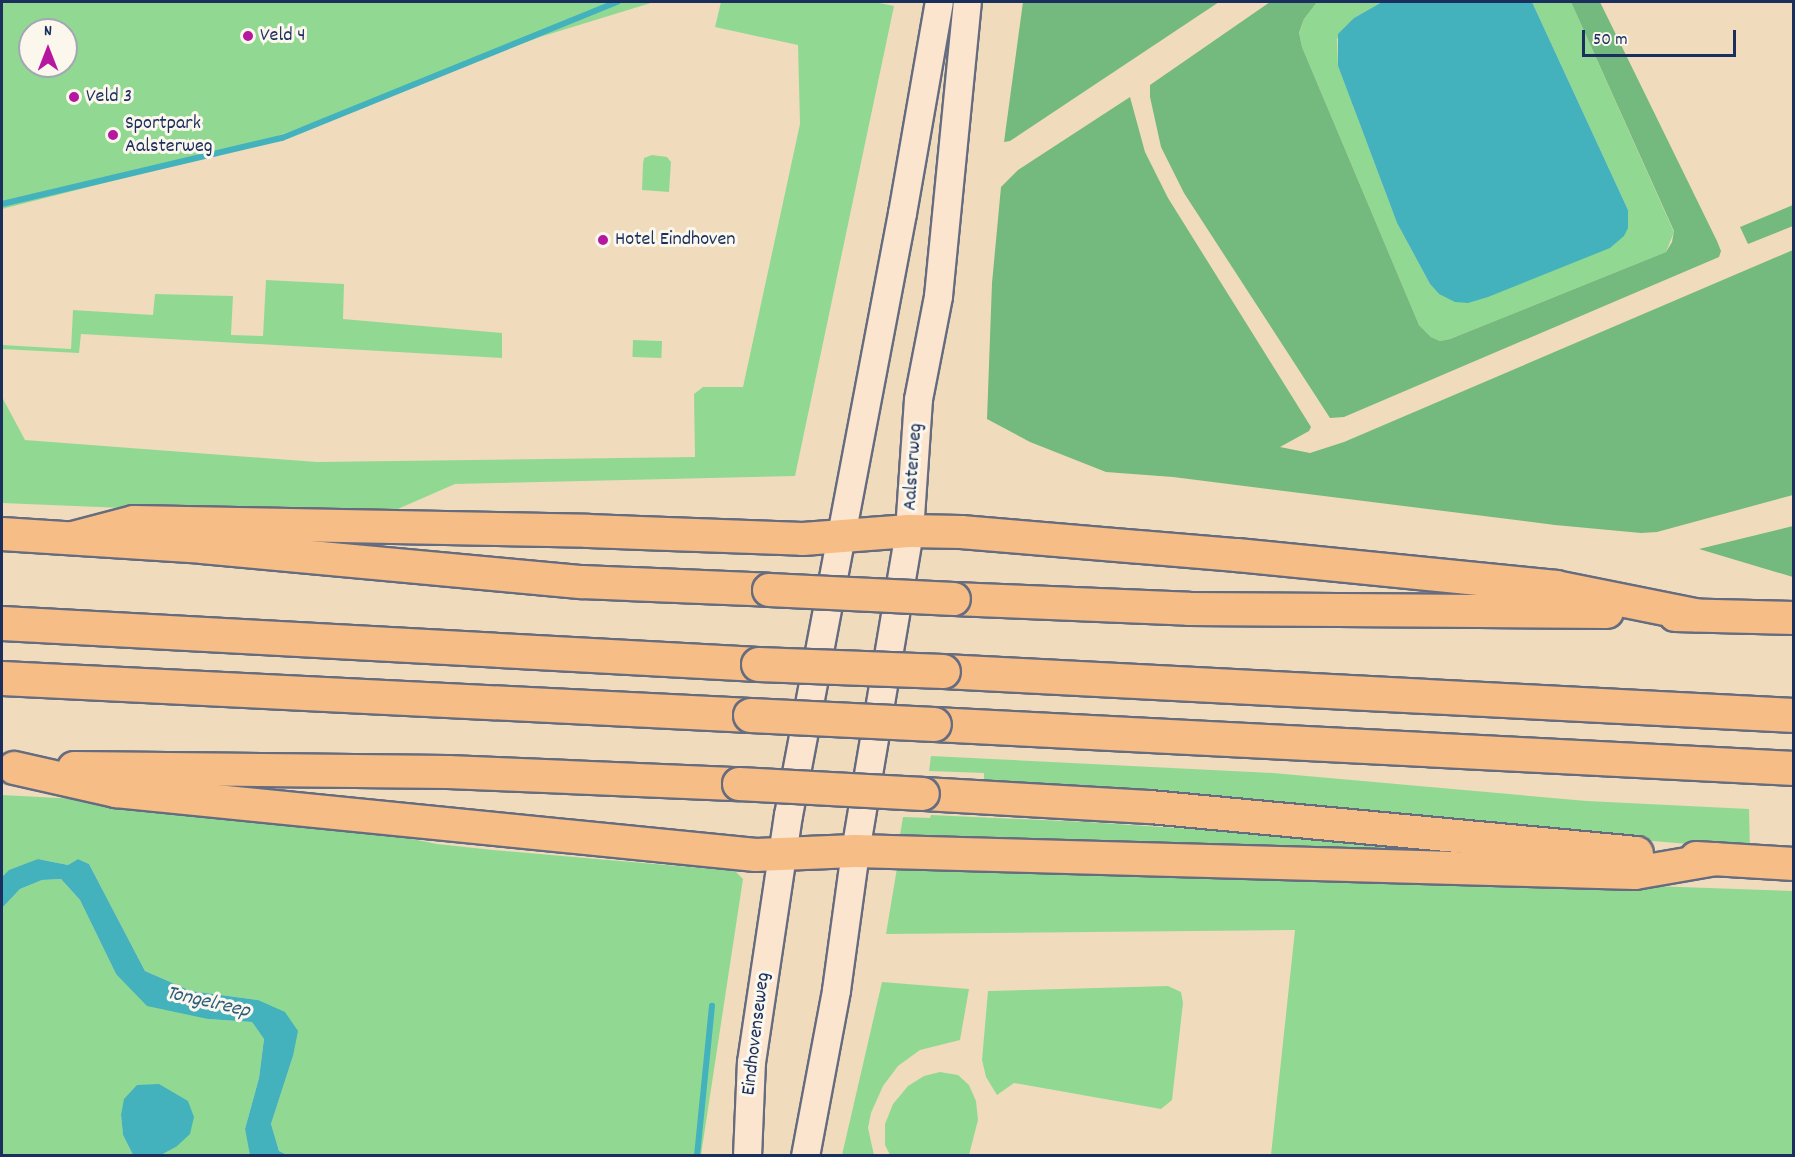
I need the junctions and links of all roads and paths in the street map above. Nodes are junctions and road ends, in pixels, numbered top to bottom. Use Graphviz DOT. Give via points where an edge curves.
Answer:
graph roads {
  1 [pos="939,2"];
  2 [pos="967,2"];
  3 [pos="909,531"];
  4 [pos="2,534"];
  5 [pos="840,536"];
  6 [pos="73,538"];
  7 [pos="1695,615"];
  8 [pos="1794,618"];
  9 [pos="2,623"];
  10 [pos="2,678"];
  11 [pos="1794,715"];
  12 [pos="8,768"];
  13 [pos="1794,768"];
  14 [pos="855,851"];
  15 [pos="783,856"];
  16 [pos="1716,859"];
  17 [pos="1794,864"];
  18 [pos="747,1155"];
  19 [pos="805,1155"];
  1 -- 5 [label="main road" via="903,213"];
  2 -- 3 [label="main road, Aalsterweg" via="938,296 918,399"];
  3 -- 5 [label="highway"];
  3 -- 7 [label="highway" via="1237,555 1556,587"];
  3 -- 14 [label="main road, Aalsterweg"];
  4 -- 6 [label="highway"];
  5 -- 6 [label="highway" via="803,539 134,522"];
  5 -- 15 [label="main road"];
  6 -- 7 [label="highway, bridge" via="582,582 1189,609 1542,610"];
  7 -- 8 [label="highway"];
  9 -- 11 [label="highway, bridge"];
  10 -- 13 [label="highway, bridge"];
  12 -- 15 [label="highway" via="116,791"];
  12 -- 16 [label="highway, bridge" via="448,772 739,784 1150,807"];
  14 -- 15 [label="highway"];
  14 -- 16 [label="highway" via="1635,873"];
  14 -- 19 [label="main road, Aalsterweg" via="816,1107"];
  15 -- 18 [label="main road, Eindhovenseweg" via="751,1062"];
  16 -- 17 [label="highway"];
}
